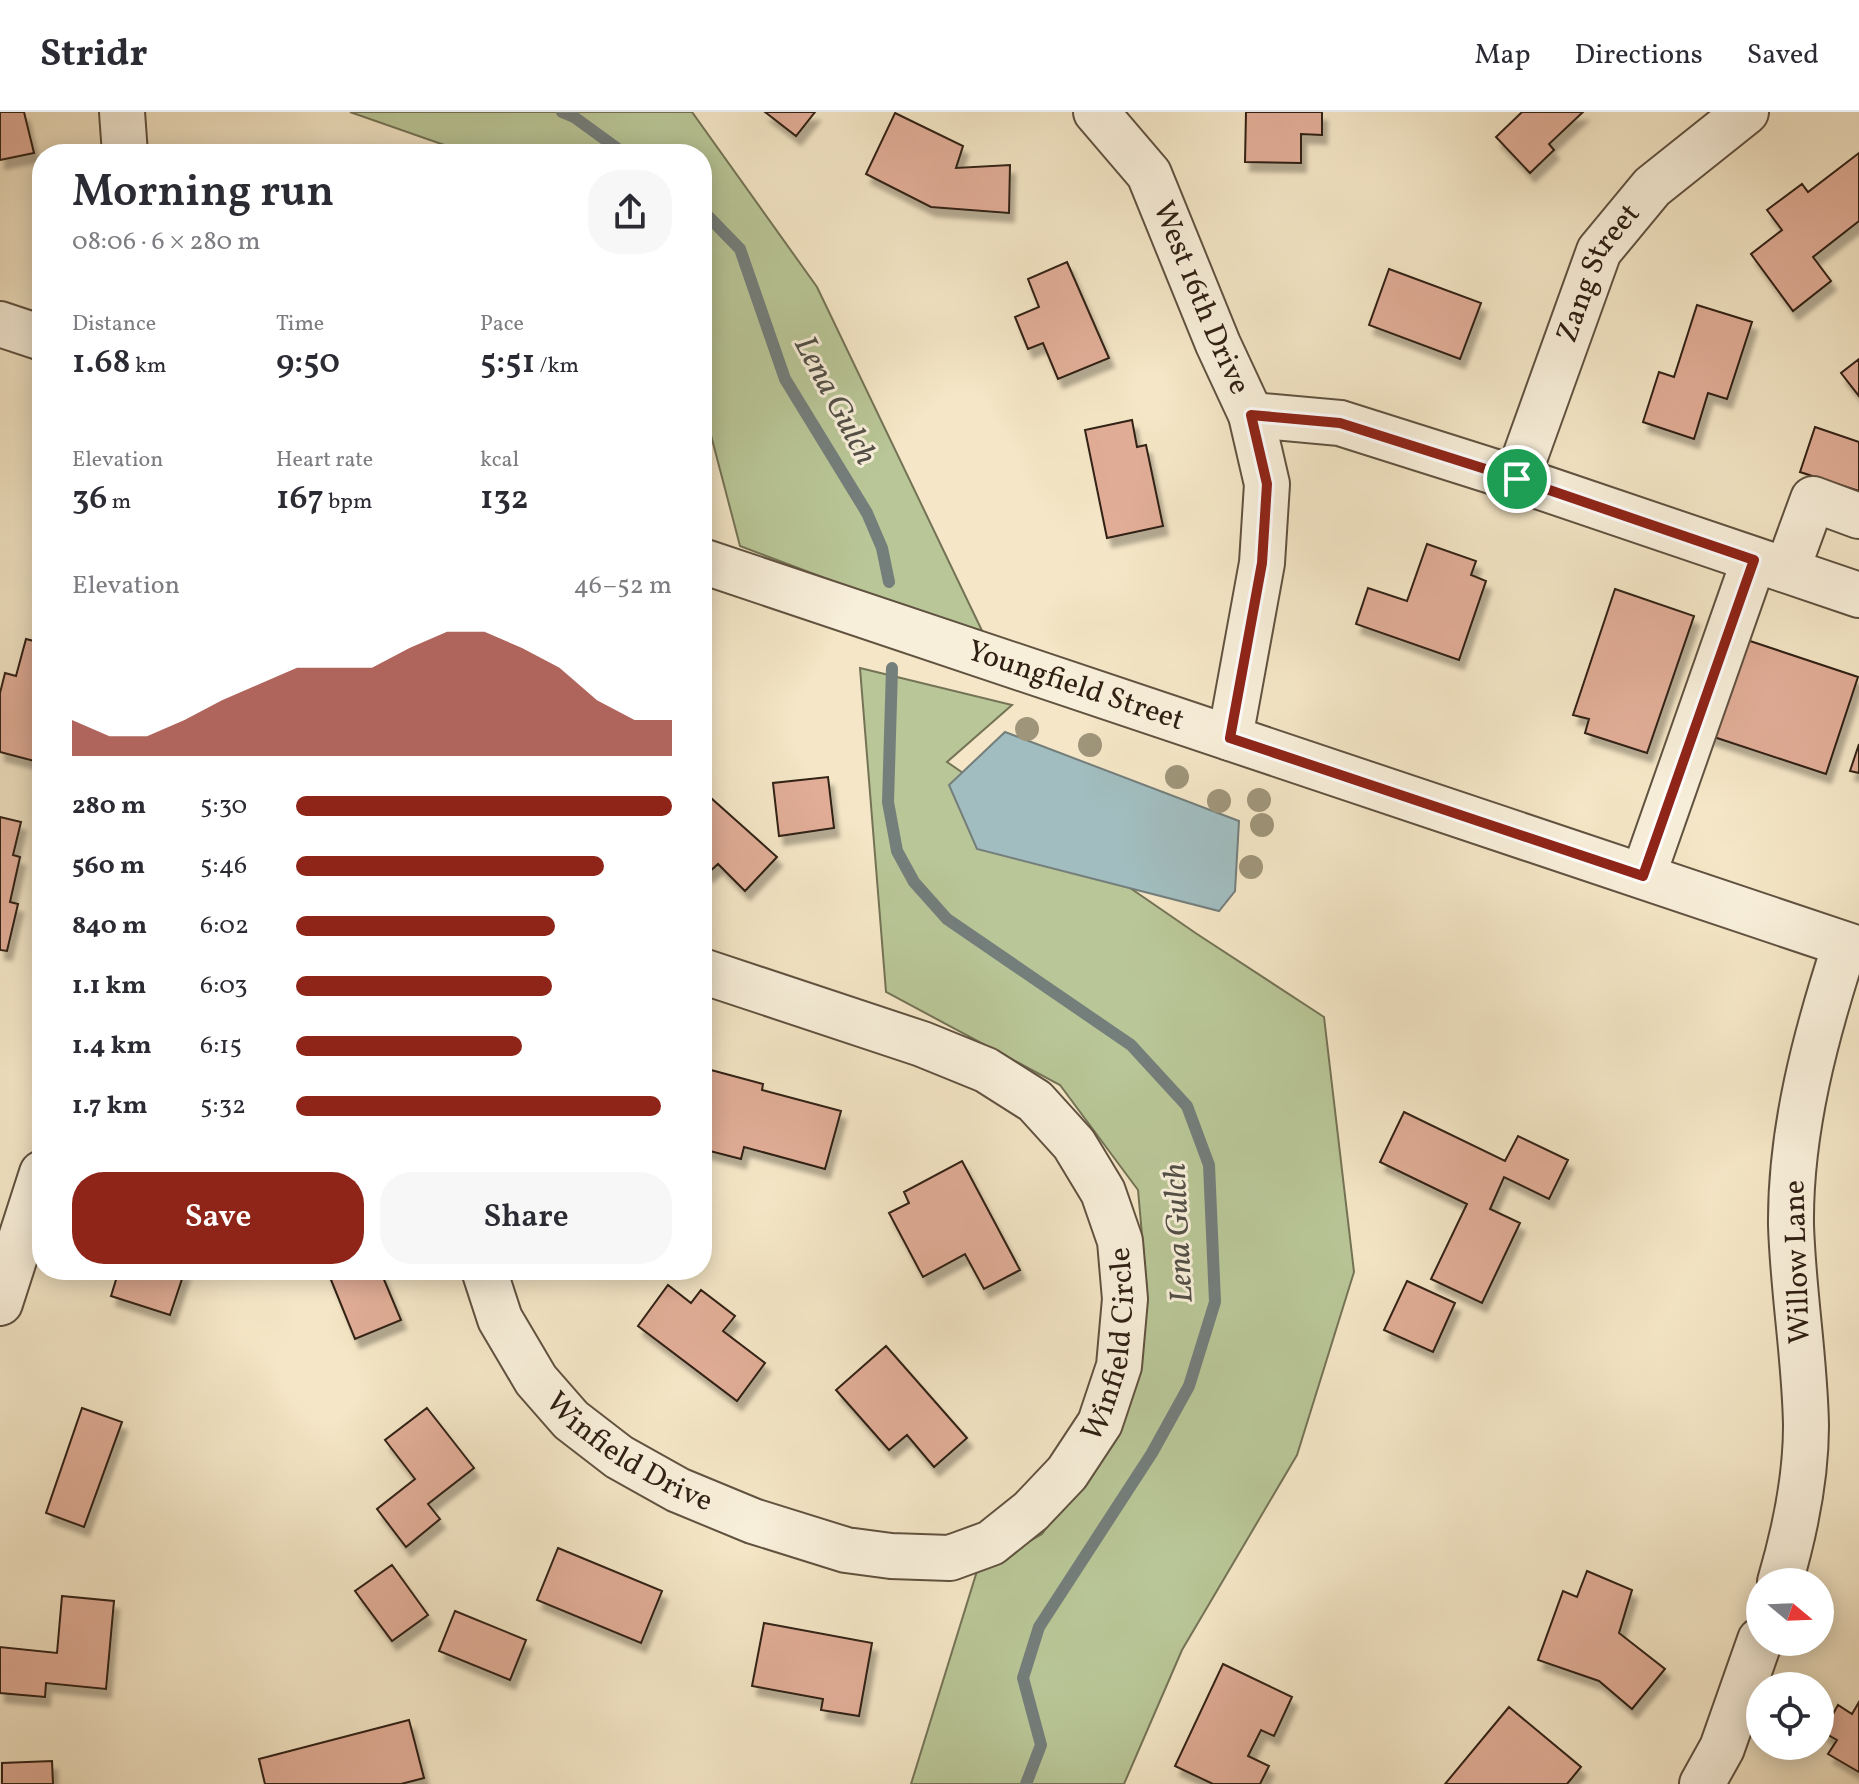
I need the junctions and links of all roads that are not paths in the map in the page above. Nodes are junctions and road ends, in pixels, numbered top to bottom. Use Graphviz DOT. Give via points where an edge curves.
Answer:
graph roads {
  1 [pos="122,112"];
  2 [pos="1096,112"];
  3 [pos="1746,112"];
  4 [pos="124,144"];
  5 [pos="0,324"];
  6 [pos="32,335"];
  7 [pos="1251,415"];
  8 [pos="1517,479"];
  9 [pos="1859,516"];
  10 [pos="712,564"];
  11 [pos="1771,565"];
  12 [pos="1859,595"];
  13 [pos="1230,738"];
  14 [pos="1643,876"];
  15 [pos="1852,947"];
  16 [pos="712,974"];
  17 [pos="32,1204"];
  18 [pos="487,1280"];
  19 [pos="0,1303"];
  20 [pos="846,1550"];
  21 [pos="1784,1568"];
  22 [pos="1754,1656"];
  23 [pos="1702,1784"];
  1 -- 4 [label="street"];
  2 -- 7 [label="street, West 16th Drive" via="1149,174"];
  3 -- 8 [label="street, Zang Street" via="1652,187 1599,251"];
  5 -- 6 [label="street"];
  7 -- 8 [label="street" via="1340,423"];
  7 -- 13 [label="street, West 16th Drive" via="1267,484 1262,563"];
  8 -- 11 [label="street"];
  9 -- 11 [label="street" via="1813,499"];
  10 -- 13 [label="street, Youngfield Street"];
  11 -- 12 [label="street"];
  11 -- 14 [label="street"];
  13 -- 14 [label="street, Youngfield Street"];
  14 -- 15 [label="street, Youngfield Street"];
  15 -- 21 [label="street, Willow Lane" via="1819,1025 1796,1162 1791,1224 1806,1426 1799,1508"];
  16 -- 20 [label="street, Winfield Circle" via="922,1044 986,1070 1035,1101 1074,1144 1096,1180 1120,1241 1125,1299 1119,1366 1100,1423 1067,1473 991,1543 950,1558"];
  17 -- 19 [label="street"];
  18 -- 20 [label="street, Winfield Drive" via="500,1319 536,1380 595,1439 678,1490"];
  22 -- 23 [label="street" via="1722,1748"];
}
